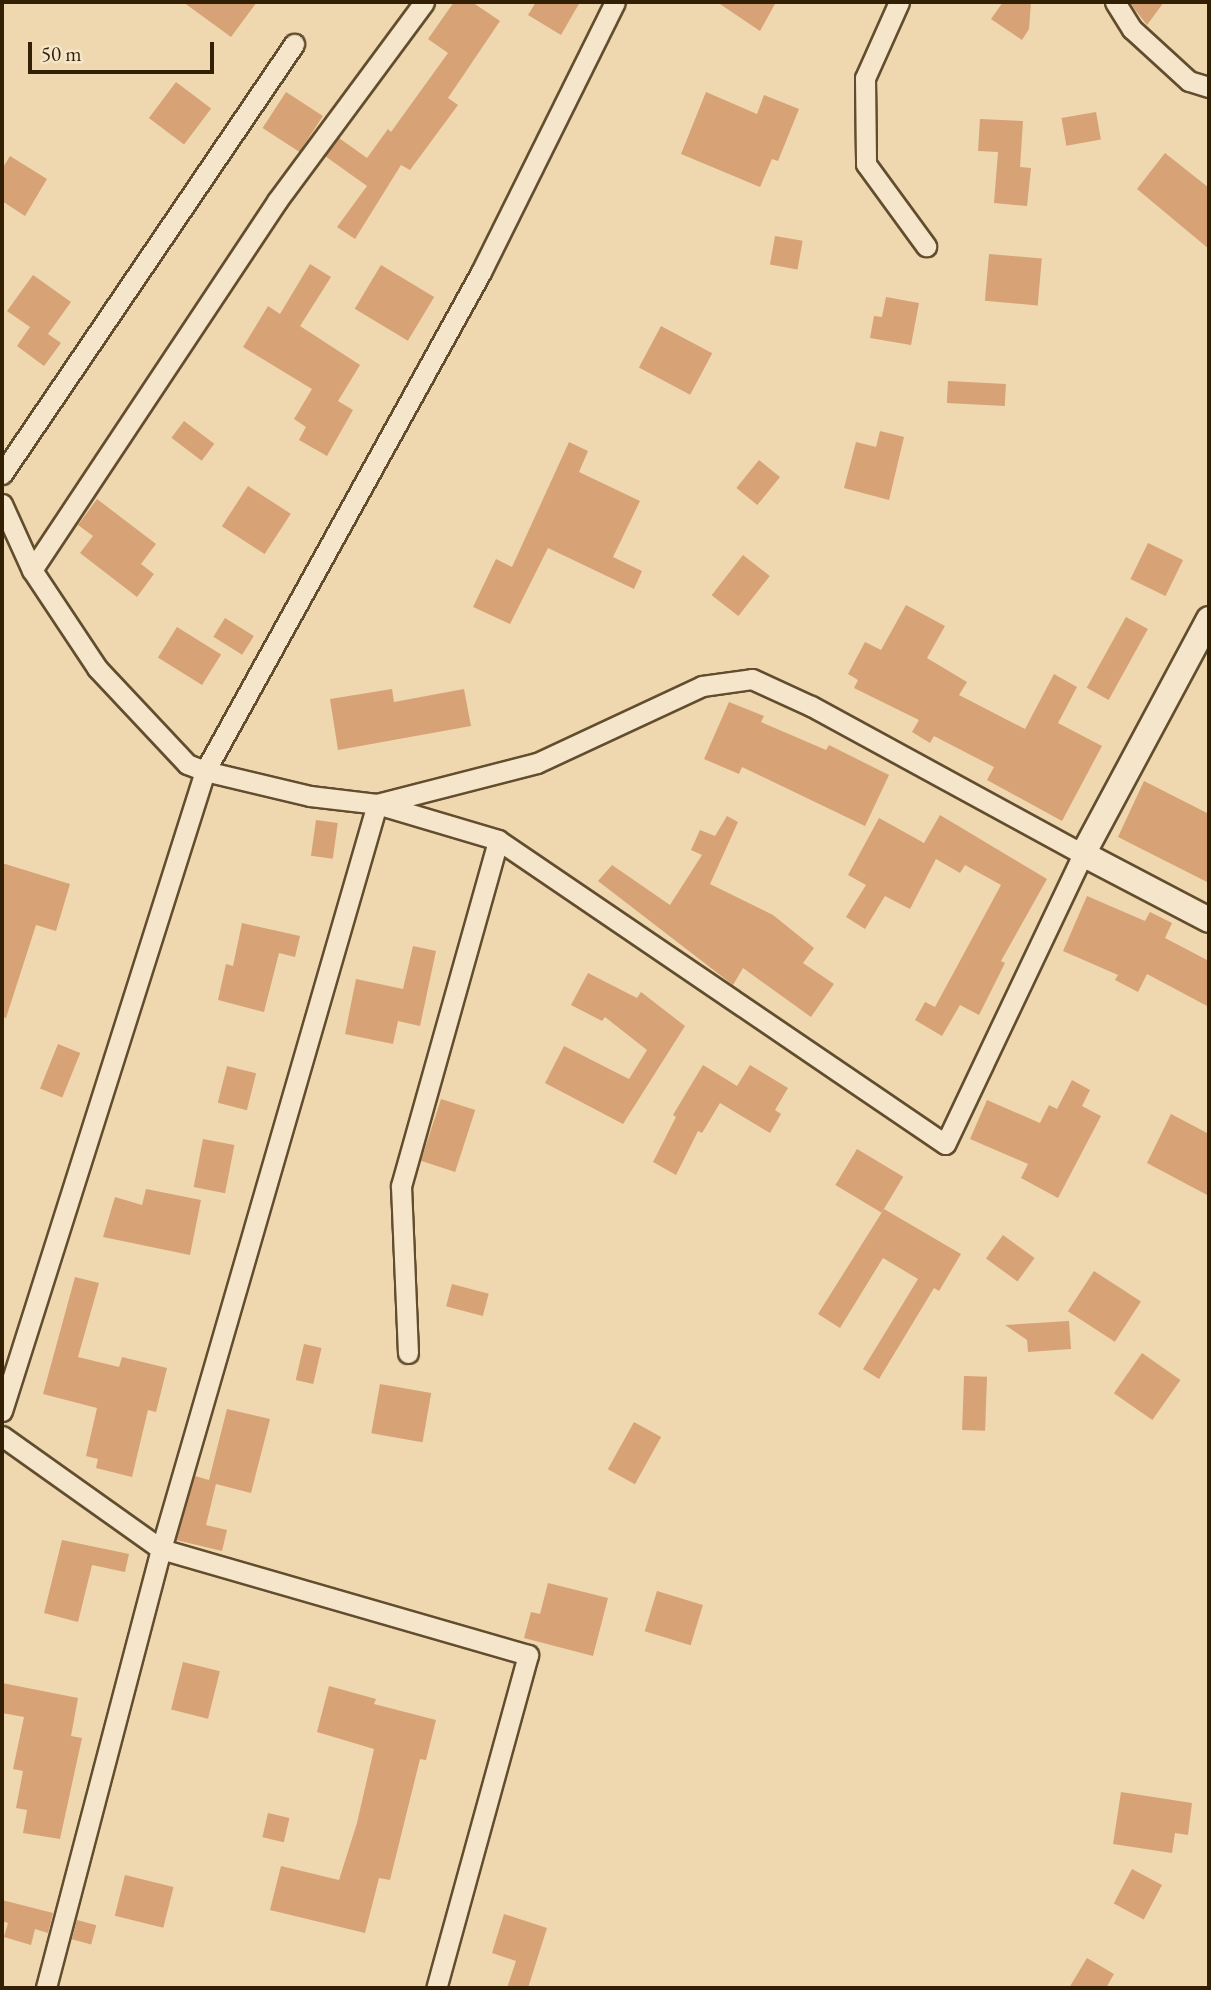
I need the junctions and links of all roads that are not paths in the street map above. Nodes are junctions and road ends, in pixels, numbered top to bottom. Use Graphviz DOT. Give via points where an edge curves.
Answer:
graph roads {
  1 [pos="424,2"];
  2 [pos="615,2"];
  3 [pos="899,2"];
  4 [pos="1115,2"];
  5 [pos="294,44"];
  6 [pos="1209,87"];
  7 [pos="926,246"];
  8 [pos="2,474"];
  9 [pos="2,504"];
  10 [pos="32,570"];
  11 [pos="1209,619"];
  12 [pos="205,771"];
  13 [pos="377,804"];
  14 [pos="498,840"];
  15 [pos="1083,853"];
  16 [pos="1209,920"];
  17 [pos="408,1353"];
  18 [pos="2,1411"];
  19 [pos="2,1436"];
  20 [pos="161,1549"];
  21 [pos="46,1988"];
  22 [pos="436,1988"];
  1 -- 10 [label="street" via="277,201"];
  2 -- 12 [label="street" via="481,272"];
  3 -- 7 [label="street" via="865,78 866,164"];
  4 -- 6 [label="street" via="1132,29 1189,81"];
  5 -- 8 [label="street"];
  9 -- 10 [label="street"];
  10 -- 12 [label="street" via="97,668 187,764"];
  11 -- 15 [label="street"];
  12 -- 13 [label="street" via="310,796"];
  12 -- 18 [label="street"];
  13 -- 14 [label="street"];
  13 -- 15 [label="street" via="537,762 702,686 752,679 811,706"];
  13 -- 20 [label="street"];
  14 -- 15 [label="street" via="945,1144"];
  14 -- 17 [label="street" via="401,1186"];
  15 -- 16 [label="street"];
  19 -- 20 [label="street"];
  20 -- 21 [label="street"];
  20 -- 22 [label="street" via="528,1655"];
}
